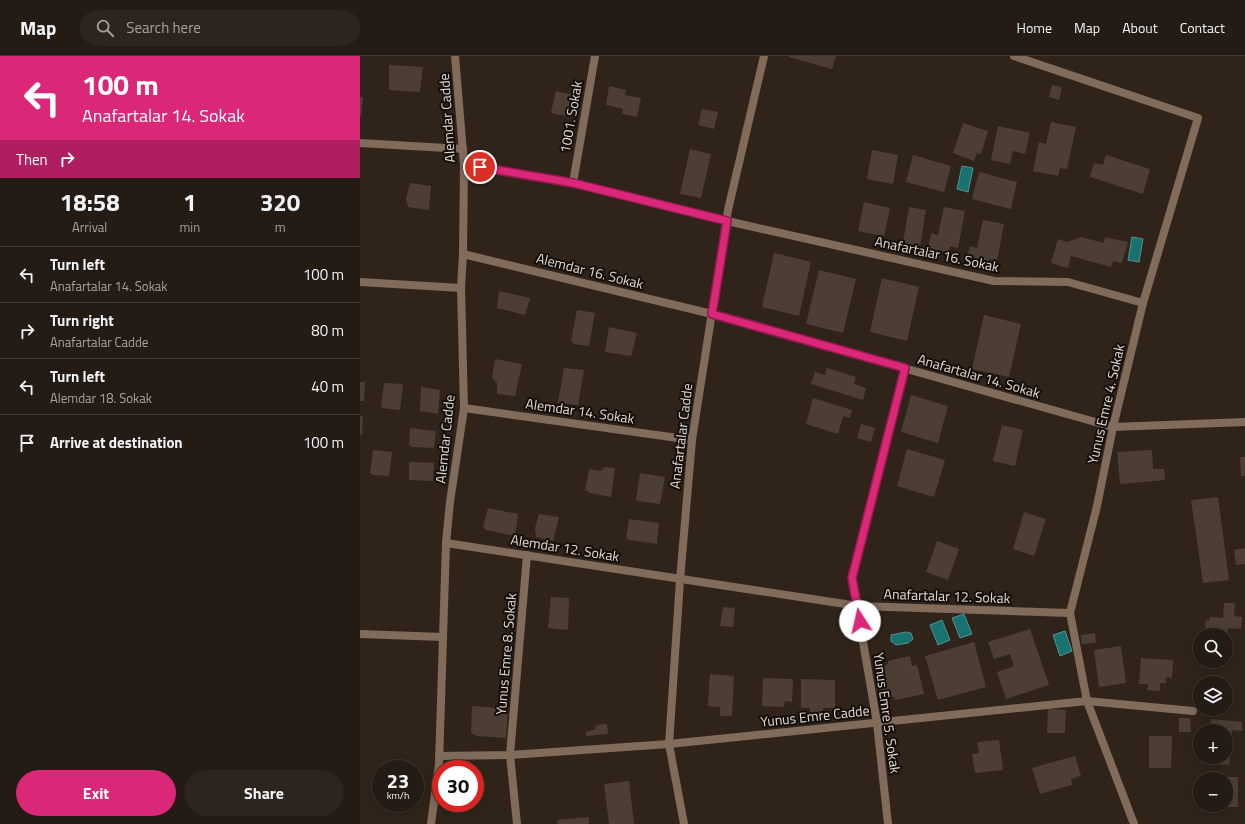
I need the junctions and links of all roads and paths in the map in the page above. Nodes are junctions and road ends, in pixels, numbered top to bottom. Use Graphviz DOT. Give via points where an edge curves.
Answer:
graph roads {
  1 [pos="455,56"];
  2 [pos="595,56"];
  3 [pos="764,56"];
  4 [pos="1014,56"];
  5 [pos="360,143"];
  6 [pos="463,149"];
  7 [pos="464,164"];
  8 [pos="573,183"];
  9 [pos="727,221"];
  10 [pos="463,254"];
  11 [pos="360,282"];
  12 [pos="461,288"];
  13 [pos="1143,303"];
  14 [pos="712,314"];
  15 [pos="905,368"];
  16 [pos="464,408"];
  17 [pos="1245,422"];
  18 [pos="1113,427"];
  19 [pos="692,440"];
  20 [pos="446,543"];
  21 [pos="527,555"];
  22 [pos="680,580"];
  23 [pos="858,606"];
  24 [pos="1070,613"];
  25 [pos="360,634"];
  26 [pos="443,637"];
  27 [pos="1087,701"];
  28 [pos="1193,711"];
  29 [pos="877,723"];
  30 [pos="669,744"];
  31 [pos="510,755"];
  32 [pos="439,756"];
  33 [pos="431,824"];
  34 [pos="517,824"];
  35 [pos="684,824"];
  36 [pos="888,824"];
  37 [pos="1134,824"];
  1 -- 6 [label="street, Alemdar Cadde"];
  2 -- 8 [label="street, 1001. Sokak"];
  3 -- 9 [label="street, Anafartalar Cadde"];
  4 -- 13 [label="street, Yunus Emre 4. Sokak" via="1198,118"];
  5 -- 6 [label="street"];
  6 -- 7 [label="street, Alemdar Cadde"];
  7 -- 8 [label="street, Anafartalar 16. Sokak"];
  7 -- 10 [label="street, Alemdar Cadde"];
  8 -- 9 [label="street, Anafartalar 16. Sokak"];
  9 -- 13 [label="street, Anafartalar 16. Sokak" via="994,281 1068,282"];
  9 -- 14 [label="street, Anafartalar Cadde"];
  10 -- 12 [label="street, Alemdar Cadde"];
  10 -- 14 [label="street, Alemdar 16. Sokak"];
  11 -- 12 [label="street"];
  12 -- 16 [label="street, Alemdar Cadde"];
  13 -- 18 [label="street, Yunus Emre 4. Sokak"];
  14 -- 15 [label="street, Anafartalar 14. Sokak"];
  14 -- 19 [label="street, Anafartalar Cadde"];
  15 -- 18 [label="street, Anafartalar 14. Sokak"];
  15 -- 23 [label="street, Yunus Emre 5. Sokak" via="852,578"];
  16 -- 19 [label="street, Alemdar 14. Sokak"];
  16 -- 20 [label="street, Alemdar Cadde"];
  17 -- 18 [label="street, Anafartalar 14. Sokak"];
  18 -- 24 [label="street, Yunus Emre 4. Sokak" via="1097,506"];
  19 -- 22 [label="street, Anafartalar Cadde"];
  20 -- 21 [label="street, Alemdar 12. Sokak"];
  20 -- 26 [label="street, Alemdar Cadde"];
  21 -- 22 [label="street, Alemdar 12. Sokak"];
  21 -- 31 [label="street, Yunus Emre 8. Sokak"];
  22 -- 23 [label="street, Anafartalar 12. Sokak"];
  22 -- 30 [label="street, Anafartalar Cadde"];
  23 -- 24 [label="street, Anafartalar 12. Sokak"];
  23 -- 29 [label="street, Yunus Emre 5. Sokak"];
  24 -- 27 [label="street, Yunus Emre 4. Sokak"];
  25 -- 26 [label="street"];
  26 -- 32 [label="street, Alemdar Cadde"];
  27 -- 28 [label="street, Yunus Emre Cadde"];
  27 -- 29 [label="street, Yunus Emre Cadde"];
  27 -- 37 [label="street, Yunus Emre 4. Sokak"];
  29 -- 30 [label="street, Yunus Emre Cadde"];
  29 -- 36 [label="street, Yunus Emre 5. Sokak"];
  30 -- 31 [label="street, Yunus Emre Cadde"];
  30 -- 35 [label="street, Anafartalar Cadde"];
  31 -- 32 [label="street, Yunus Emre Cadde"];
  31 -- 34 [label="street, Yunus Emre 8. Sokak"];
  32 -- 33 [label="street, Alemdar Cadde"];
}
